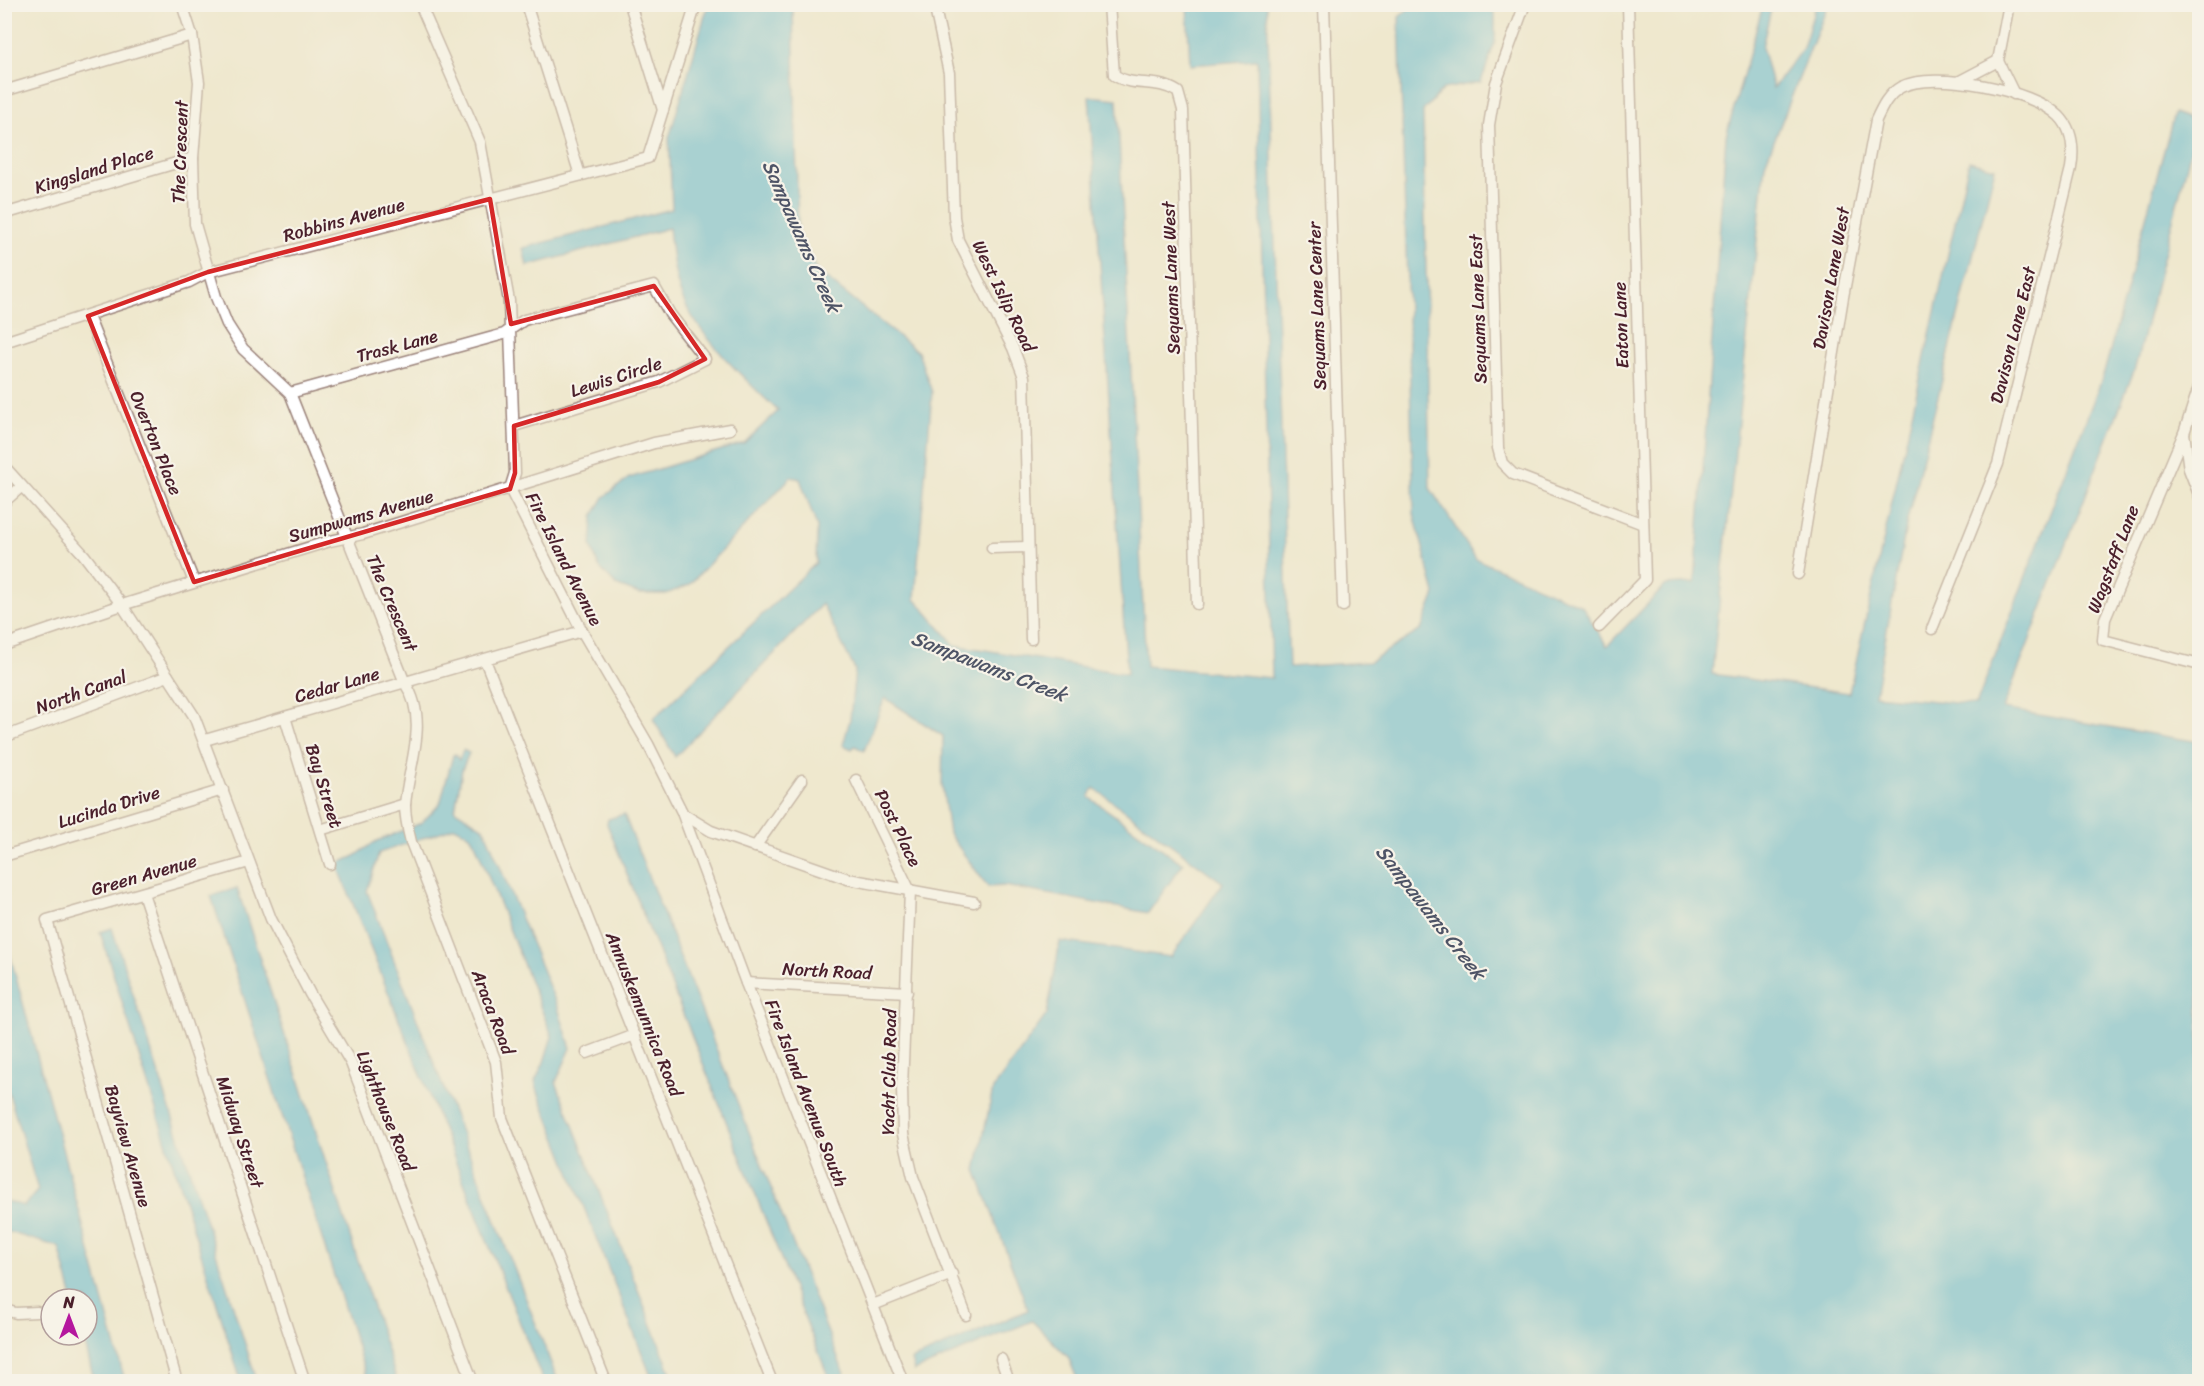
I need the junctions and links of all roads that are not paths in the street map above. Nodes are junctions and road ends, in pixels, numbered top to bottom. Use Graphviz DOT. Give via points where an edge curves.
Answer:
graph roads {
  1 [pos="182,4"];
  2 [pos="420,4"];
  3 [pos="526,4"];
  4 [pos="630,4"];
  5 [pos="696,4"];
  6 [pos="934,4"];
  7 [pos="1109,4"];
  8 [pos="1324,4"];
  9 [pos="1526,4"];
  10 [pos="1628,4"];
  11 [pos="2009,4"];
  12 [pos="192,35"];
  13 [pos="1998,61"];
  14 [pos="1960,81"];
  15 [pos="1990,88"];
  16 [pos="4,91"];
  17 [pos="2014,94"];
  18 [pos="663,111"];
  19 [pos="193,158"];
  20 [pos="580,176"];
  21 [pos="490,199"];
  22 [pos="4,214"];
  23 [pos="208,272"];
  24 [pos="88,316"];
  25 [pos="511,327"];
  26 [pos="4,342"];
  27 [pos="2199,384"];
  28 [pos="290,393"];
  29 [pos="514,426"];
  30 [pos="730,429"];
  31 [pos="2184,432"];
  32 [pos="4,466"];
  33 [pos="21,487"];
  34 [pos="510,489"];
  35 [pos="2199,497"];
  36 [pos="4,502"];
  37 [pos="1643,524"];
  38 [pos="346,538"];
  39 [pos="992,548"];
  40 [pos="1027,548"];
  41 [pos="1798,574"];
  42 [pos="194,582"];
  43 [pos="1197,604"];
  44 [pos="122,605"];
  45 [pos="1343,606"];
  46 [pos="1599,627"];
  47 [pos="1932,629"];
  48 [pos="582,630"];
  49 [pos="1031,639"];
  50 [pos="4,645"];
  51 [pos="485,660"];
  52 [pos="2199,665"];
  53 [pos="168,676"];
  54 [pos="405,682"];
  55 [pos="285,717"];
  56 [pos="4,737"];
  57 [pos="205,740"];
  58 [pos="802,780"];
  59 [pos="856,780"];
  60 [pos="224,790"];
  61 [pos="405,804"];
  62 [pos="683,814"];
  63 [pos="320,830"];
  64 [pos="755,847"];
  65 [pos="4,856"];
  66 [pos="249,862"];
  67 [pos="330,864"];
  68 [pos="910,891"];
  69 [pos="143,893"];
  70 [pos="974,902"];
  71 [pos="47,920"];
  72 [pos="746,983"];
  73 [pos="907,992"];
  74 [pos="635,1035"];
  75 [pos="588,1053"];
  76 [pos="952,1274"];
  77 [pos="873,1305"];
  78 [pos="4,1310"];
  79 [pos="37,1312"];
  80 [pos="966,1315"];
  81 [pos="1001,1359"];
  82 [pos="177,1382"];
  83 [pos="305,1382"];
  84 [pos="473,1382"];
  85 [pos="606,1382"];
  86 [pos="772,1382"];
  87 [pos="903,1382"];
  88 [pos="1009,1382"];
  1 -- 12 [label="street, The Crescent"];
  2 -- 21 [label="street, Fire Island Avenue" via="480,142"];
  3 -- 20 [label="street"];
  4 -- 18 [label="street"];
  5 -- 18 [label="street"];
  6 -- 40 [label="street, West Islip Road" via="950,73 958,240 1024,377"];
  7 -- 43 [label="street, Sequams Lane West" via="1114,75 1122,80 1165,84 1178,92 1183,110"];
  8 -- 45 [label="street, Sequams Lane Center"];
  9 -- 37 [label="street, Sequams Lane East" via="1496,83 1489,125 1498,448 1502,464 1513,474"];
  10 -- 37 [label="street, Eaton Lane"];
  11 -- 13 [label="street"];
  12 -- 16 [label="street"];
  12 -- 19 [label="street, The Crescent" via="199,82"];
  13 -- 14 [label="street"];
  13 -- 17 [label="street"];
  14 -- 15 [label="street, Davison Lane West"];
  14 -- 41 [label="street, Davison Lane West" via="1920,81 1900,88 1884,103 1876,120"];
  15 -- 17 [label="street, Davison Lane East"];
  17 -- 47 [label="street, Davison Lane East" via="2043,104 2060,117 2074,149 2072,168 1998,465"];
  18 -- 20 [label="street, Robbins Avenue" via="648,158"];
  19 -- 22 [label="street, Kingsland Place"];
  19 -- 23 [label="street, The Crescent" via="195,224"];
  20 -- 21 [label="street, Robbins Avenue"];
  21 -- 23 [label="street, Robbins Avenue"];
  21 -- 25 [label="street, Fire Island Avenue"];
  23 -- 24 [label="street, Robbins Avenue"];
  23 -- 28 [label="street, The Crescent" via="227,324 243,350"];
  24 -- 26 [label="street, Robbins Avenue"];
  24 -- 42 [label="street, Overton Place"];
  25 -- 28 [label="street, Trask Lane" via="504,334"];
  25 -- 29 [label="street, Fire Island Avenue"];
  25 -- 29 [label="street, Lewis Circle" via="524,320 654,286 670,314 705,358 659,382"];
  27 -- 31 [label="street, Wagstaff Lane"];
  28 -- 38 [label="street, The Crescent"];
  29 -- 34 [label="street, Fire Island Avenue" via="515,473"];
  30 -- 34 [label="street, Sumpwams Avenue" via="654,443"];
  31 -- 35 [label="street, Wagstaff Lane" via="2189,469"];
  31 -- 52 [label="street, Wagstaff Lane" via="2105,619 2103,640"];
  32 -- 33 [label="street"];
  33 -- 36 [label="street"];
  33 -- 44 [label="street" via="84,555"];
  34 -- 38 [label="street, Sumpwams Avenue"];
  34 -- 48 [label="street, Fire Island Avenue"];
  37 -- 46 [label="street, Eaton Lane" via="1645,580"];
  38 -- 42 [label="street, Sumpwams Avenue"];
  38 -- 54 [label="street, The Crescent"];
  39 -- 40 [label="street"];
  40 -- 49 [label="street, West Islip Road"];
  42 -- 44 [label="street, Sumpwams Avenue"];
  44 -- 50 [label="street, Sumpwams Avenue"];
  44 -- 53 [label="street"];
  48 -- 51 [label="street, Cedar Lane"];
  48 -- 62 [label="street, Fire Island Avenue" via="648,744"];
  51 -- 54 [label="street, Cedar Lane"];
  51 -- 74 [label="street, Annuskemunnica Road"];
  53 -- 56 [label="street, North Canal"];
  53 -- 57 [label="street"];
  54 -- 55 [label="street, Cedar Lane"];
  54 -- 61 [label="street, Araca Road" via="411,692 416,728 416,755"];
  55 -- 57 [label="street, Cedar Lane"];
  55 -- 63 [label="street, Bay Street"];
  57 -- 60 [label="street"];
  58 -- 64 [label="street"];
  59 -- 68 [label="street, Post Place"];
  60 -- 65 [label="street, Lucinda Drive"];
  60 -- 66 [label="street"];
  61 -- 63 [label="street"];
  61 -- 85 [label="street, Araca Road" via="411,842 496,1062 502,1118"];
  62 -- 64 [label="street" via="711,831"];
  62 -- 72 [label="street, Fire Island Avenue South"];
  63 -- 67 [label="street, Bay Street"];
  64 -- 68 [label="street" via="848,879"];
  66 -- 69 [label="street, Green Avenue"];
  66 -- 84 [label="street, Lighthouse Road" via="271,919 351,1063"];
  68 -- 70 [label="street"];
  68 -- 73 [label="street, Yacht Club Road"];
  69 -- 71 [label="street, Green Avenue"];
  69 -- 83 [label="street, Midway Street"];
  71 -- 82 [label="street, Bayview Avenue"];
  72 -- 73 [label="street, North Road"];
  72 -- 77 [label="street, Fire Island Avenue South"];
  73 -- 76 [label="street, Yacht Club Road" via="903,1134 913,1177"];
  74 -- 75 [label="street"];
  74 -- 86 [label="street, Annuskemunnica Road"];
  76 -- 77 [label="street"];
  76 -- 80 [label="street, Yacht Club Road"];
  77 -- 87 [label="street, Fire Island Avenue South"];
  78 -- 79 [label="street"];
  81 -- 88 [label="street"];
}
